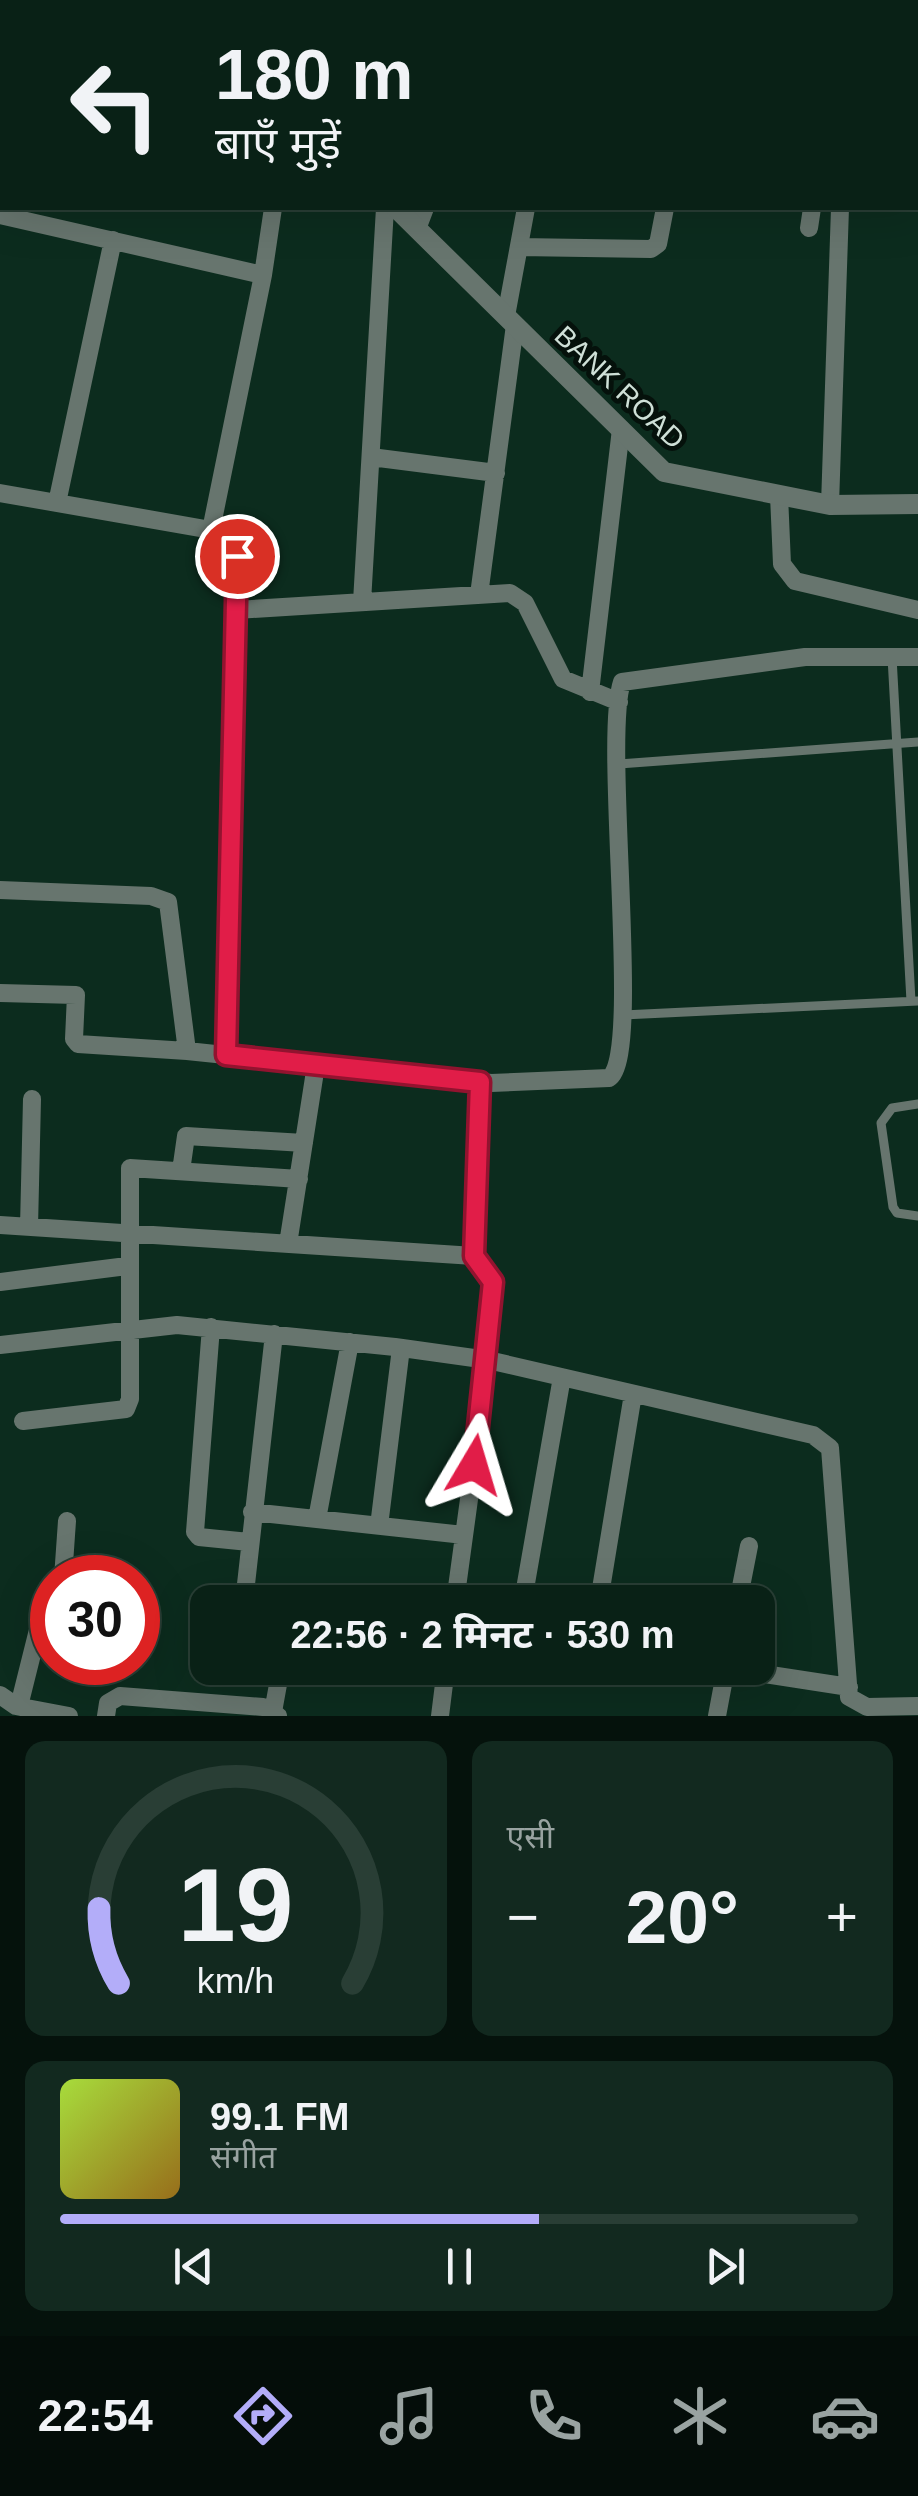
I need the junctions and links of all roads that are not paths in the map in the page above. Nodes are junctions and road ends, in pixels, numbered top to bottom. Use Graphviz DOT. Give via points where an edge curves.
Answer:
graph roads {
  1 [pos="272,210"];
  2 [pos="386,210"];
  3 [pos="398,210"];
  4 [pos="424,210"];
  5 [pos="526,210"];
  6 [pos="665,210"];
  7 [pos="812,210"];
  8 [pos="840,210"];
  9 [pos="0,215"];
  10 [pos="809,228"];
  11 [pos="417,229"];
  12 [pos="113,240"];
  13 [pos="518,247"];
  14 [pos="263,274"];
  15 [pos="511,321"];
  16 [pos="621,429"];
  17 [pos="370,457"];
  18 [pos="496,473"];
  19 [pos="0,493"];
  20 [pos="779,494"];
  21 [pos="57,503"];
  22 [pos="918,504"];
  23 [pos="830,505"];
  24 [pos="211,530"];
  25 [pos="479,595"];
  26 [pos="362,602"];
  27 [pos="236,610"];
  28 [pos="918,610"];
  29 [pos="892,656"];
  30 [pos="918,657"];
  31 [pos="590,692"];
  32 [pos="619,702"];
  33 [pos="918,742"];
  34 [pos="896,744"];
  35 [pos="618,764"];
  36 [pos="0,890"];
  37 [pos="0,993"];
  38 [pos="914,1001"];
  39 [pos="622,1014"];
  40 [pos="187,1051"];
  41 [pos="226,1055"];
  42 [pos="316,1064"];
  43 [pos="480,1082"];
  44 [pos="32,1100"];
  45 [pos="918,1104"];
  46 [pos="304,1143"];
  47 [pos="181,1170"];
  48 [pos="298,1179"];
  49 [pos="918,1216"];
  50 [pos="0,1225"];
  51 [pos="29,1227"];
  52 [pos="127,1233"];
  53 [pos="288,1244"];
  54 [pos="474,1256"];
  55 [pos="127,1266"];
  56 [pos="0,1282"];
  57 [pos="211,1327"];
  58 [pos="128,1328"];
  59 [pos="274,1334"];
  60 [pos="350,1342"];
  61 [pos="0,1345"];
  62 [pos="401,1348"];
  63 [pos="488,1360"];
  64 [pos="562,1378"];
  65 [pos="633,1394"];
  66 [pos="22,1421"];
  67 [pos="252,1512"];
  68 [pos="318,1519"];
  69 [pos="67,1521"];
  70 [pos="379,1526"];
  71 [pos="464,1535"];
  72 [pos="249,1542"];
  73 [pos="749,1546"];
  74 [pos="65,1555"];
  75 [pos="245,1585"];
  76 [pos="457,1585"];
  77 [pos="526,1585"];
  78 [pos="602,1585"];
  79 [pos="741,1585"];
  80 [pos="30,1662"];
  81 [pos="775,1675"];
  82 [pos="279,1685"];
  83 [pos="444,1685"];
  84 [pos="723,1685"];
  85 [pos="848,1686"];
  86 [pos="0,1694"];
  87 [pos="19,1706"];
  88 [pos="918,1706"];
  89 [pos="185,1708"];
  90 [pos="276,1714"];
  91 [pos="69,1716"];
  92 [pos="106,1716"];
  93 [pos="440,1716"];
  94 [pos="717,1716"];
  1 -- 14 [label="street"];
  2 -- 17 [label="street"];
  3 -- 11 [label="street, BANK ROAD"];
  4 -- 11 [label="street"];
  5 -- 13 [label="street"];
  6 -- 13 [label="street" via="651,250"];
  7 -- 10 [label="street"];
  8 -- 23 [label="street"];
  9 -- 12 [label="street"];
  11 -- 15 [label="street, BANK ROAD"];
  12 -- 14 [label="street"];
  12 -- 21 [label="street"];
  13 -- 15 [label="street"];
  14 -- 24 [label="street"];
  15 -- 16 [label="street, BANK ROAD"];
  15 -- 18 [label="street"];
  16 -- 20 [label="street, BANK ROAD" via="664,472"];
  16 -- 31 [label="street"];
  17 -- 18 [label="street"];
  17 -- 26 [label="street"];
  18 -- 25 [label="street"];
  19 -- 21 [label="street"];
  20 -- 23 [label="street, BANK ROAD"];
  20 -- 28 [label="street" via="786,574"];
  21 -- 24 [label="street"];
  22 -- 23 [label="street, BANK ROAD"];
  24 -- 27 [label="street" via="234,544"];
  25 -- 26 [label="street"];
  25 -- 31 [label="street" via="520,596 562,679"];
  26 -- 27 [label="street"];
  27 -- 41 [label="street"];
  29 -- 30 [label="street"];
  29 -- 32 [label="street" via="805,656 628,679 619,687"];
  29 -- 34 [label="lane"];
  31 -- 32 [label="street"];
  32 -- 35 [label="street"];
  33 -- 34 [label="lane"];
  34 -- 35 [label="lane"];
  34 -- 38 [label="lane"];
  35 -- 39 [label="street"];
  36 -- 40 [label="street" via="168,902"];
  37 -- 40 [label="street" via="76,995 78,1044"];
  38 -- 39 [label="lane"];
  39 -- 43 [label="street" via="621,1064 610,1078"];
  40 -- 41 [label="street"];
  41 -- 42 [label="street"];
  42 -- 43 [label="street"];
  42 -- 46 [label="street"];
  43 -- 54 [label="street"];
  44 -- 51 [label="street"];
  45 -- 49 [label="lane" via="892,1108 882,1123 894,1207 897,1214"];
  46 -- 47 [label="street" via="186,1136"];
  46 -- 48 [label="street"];
  47 -- 48 [label="street"];
  47 -- 52 [label="street" via="130,1168"];
  48 -- 53 [label="street"];
  50 -- 51 [label="street"];
  51 -- 52 [label="street"];
  52 -- 53 [label="street"];
  52 -- 55 [label="street"];
  53 -- 54 [label="street"];
  54 -- 63 [label="street" via="493,1282"];
  55 -- 56 [label="street"];
  55 -- 58 [label="street"];
  57 -- 58 [label="street"];
  57 -- 59 [label="street"];
  57 -- 72 [label="street" via="195,1532"];
  58 -- 61 [label="street"];
  58 -- 66 [label="street" via="126,1408"];
  59 -- 60 [label="street"];
  59 -- 67 [label="street"];
  60 -- 62 [label="street"];
  60 -- 68 [label="street"];
  62 -- 63 [label="street"];
  62 -- 70 [label="street"];
  63 -- 64 [label="street"];
  63 -- 71 [label="street"];
  64 -- 65 [label="street"];
  64 -- 77 [label="street"];
  65 -- 78 [label="street"];
  65 -- 85 [label="street" via="826,1441"];
  67 -- 68 [label="street"];
  67 -- 72 [label="street"];
  68 -- 70 [label="street"];
  69 -- 74 [label="street"];
  70 -- 71 [label="street"];
  71 -- 76 [label="street"];
  72 -- 75 [label="street"];
  73 -- 79 [label="street"];
  80 -- 87 [label="street"];
  81 -- 85 [label="street"];
  82 -- 90 [label="street"];
  83 -- 93 [label="street"];
  84 -- 94 [label="street"];
  85 -- 88 [label="street" via="854,1703"];
  86 -- 87 [label="street"];
  87 -- 91 [label="street"];
  89 -- 90 [label="street" via="264,1707"];
  89 -- 92 [label="street" via="120,1696 108,1703"];
}
